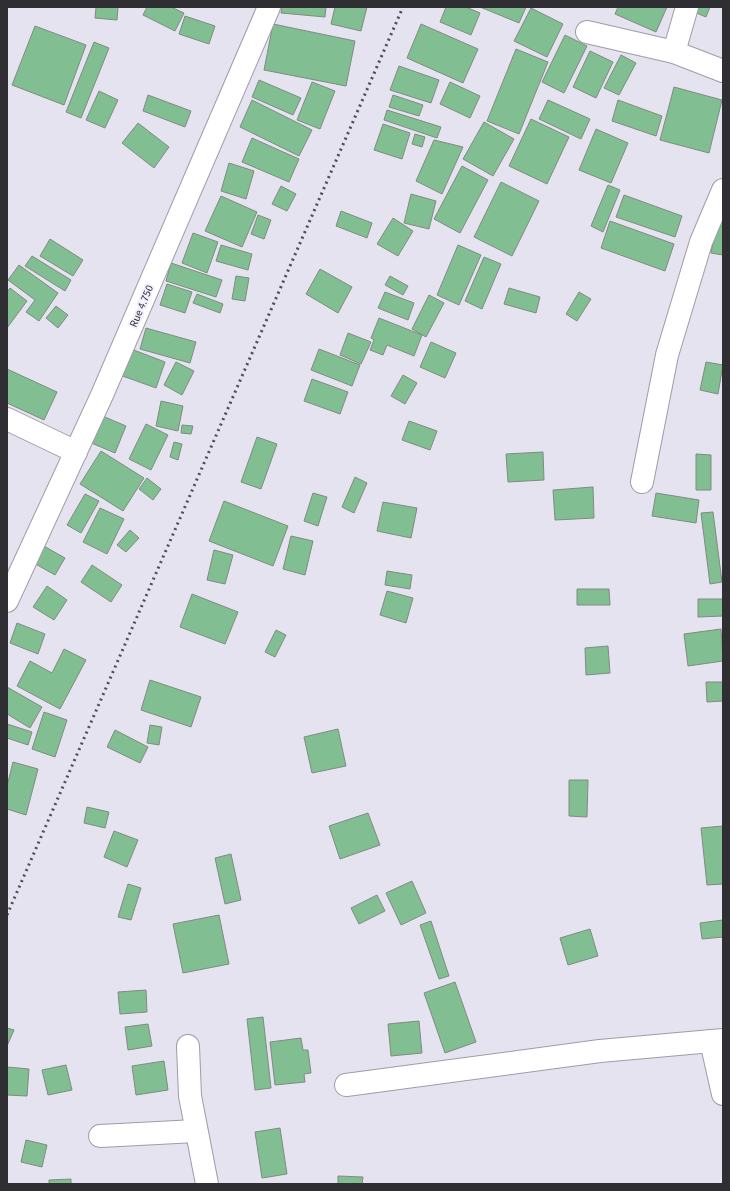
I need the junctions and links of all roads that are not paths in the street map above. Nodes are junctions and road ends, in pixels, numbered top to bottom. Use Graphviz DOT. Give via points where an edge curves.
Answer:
graph roads {
  1 [pos="269,7"];
  2 [pos="686,7"];
  3 [pos="587,32"];
  4 [pos="674,52"];
  5 [pos="723,71"];
  6 [pos="723,190"];
  7 [pos="7,420"];
  8 [pos="76,452"];
  9 [pos="642,482"];
  10 [pos="7,601"];
  11 [pos="717,1040"];
  12 [pos="188,1046"];
  13 [pos="346,1085"];
  14 [pos="723,1094"];
  15 [pos="196,1131"];
  16 [pos="100,1136"];
  17 [pos="207,1184"];
  1 -- 8 [label="street, Rue 4.750"];
  2 -- 4 [label="street"];
  3 -- 4 [label="street"];
  4 -- 5 [label="street"];
  6 -- 9 [label="street" via="701,242 667,355"];
  7 -- 8 [label="street"];
  8 -- 10 [label="street, Rue 4.750"];
  11 -- 13 [label="street" via="600,1051"];
  11 -- 14 [label="street"];
  12 -- 15 [label="street" via="190,1096"];
  15 -- 16 [label="street"];
  15 -- 17 [label="street"];
}
